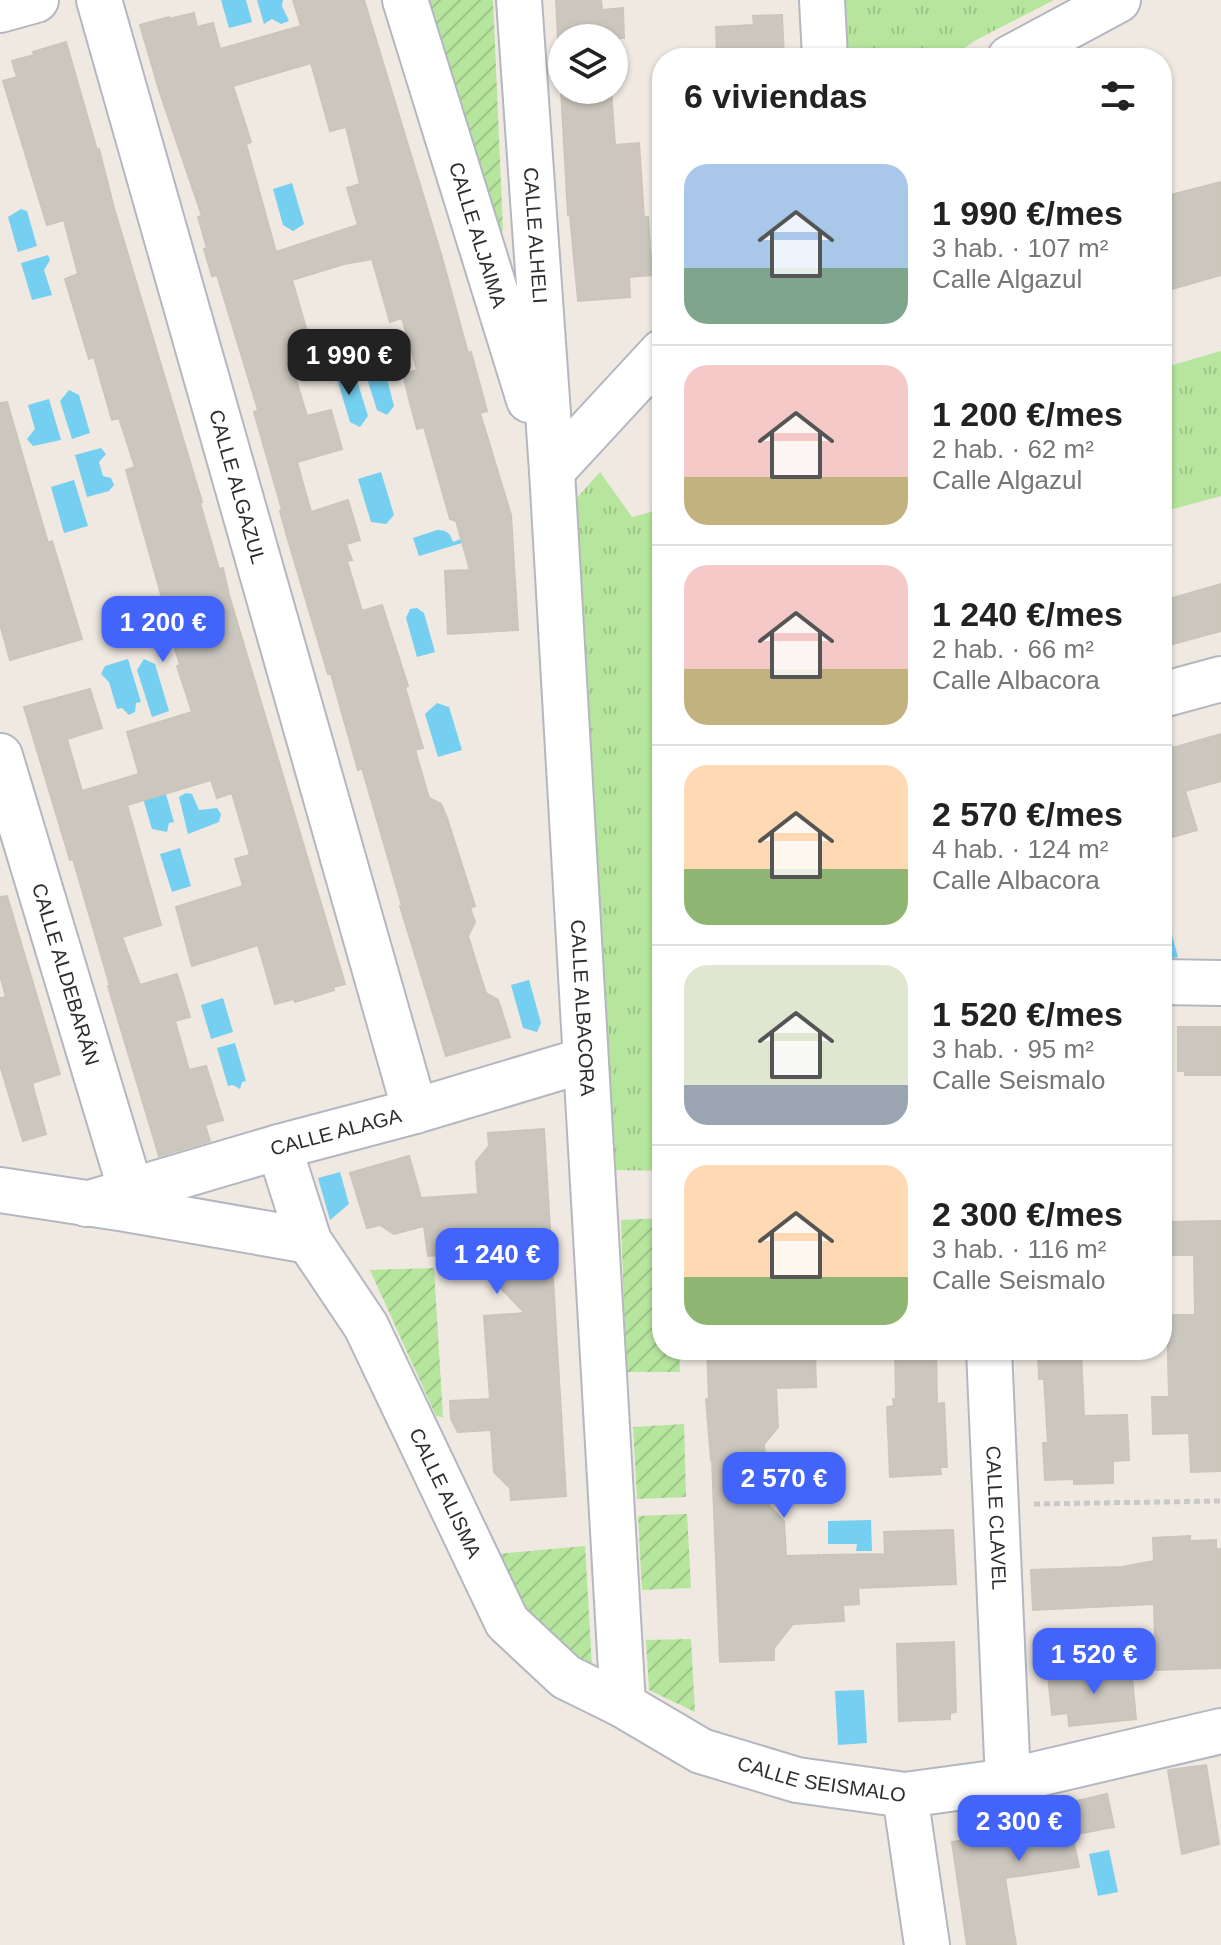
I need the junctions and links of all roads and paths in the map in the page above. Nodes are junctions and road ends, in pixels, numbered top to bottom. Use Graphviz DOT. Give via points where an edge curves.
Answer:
graph roads {
  1 [pos="36,0"];
  2 [pos="99,0"];
  3 [pos="405,0"];
  4 [pos="519,0"];
  5 [pos="822,0"];
  6 [pos="1118,0"];
  7 [pos="0,10"];
  8 [pos="824,48"];
  9 [pos="1029,48"];
  10 [pos="652,363"];
  11 [pos="552,471"];
  12 [pos="1221,679"];
  13 [pos="1172,692"];
  14 [pos="0,756"];
  15 [pos="1172,982"];
  16 [pos="1221,983"];
  17 [pos="585,1060"];
  18 [pos="415,1111"];
  19 [pos="279,1147"];
  20 [pos="0,1190"];
  21 [pos="131,1191"];
  22 [pos="86,1204"];
  23 [pos="309,1241"];
  24 [pos="989,1360"];
  25 [pos="1221,1501"];
  26 [pos="996,1505"];
  27 [pos="623,1705"];
  28 [pos="1221,1731"];
  29 [pos="1008,1781"];
  30 [pos="905,1795"];
  31 [pos="927,1945"];
  1 -- 7 [label="street"];
  2 -- 18 [label="street, CALLE ALGAZUL"];
  3 -- 11 [label="street, CALLE ALJAIMA"];
  4 -- 11 [label="street, CALLE ALHELI"];
  5 -- 8 [label="street"];
  6 -- 9 [label="street"];
  10 -- 11 [label="street"];
  11 -- 17 [label="street, CALLE ALBACORA"];
  12 -- 13 [label="street"];
  14 -- 21 [label="street, CALLE ALDEBARÁN"];
  15 -- 16 [label="street"];
  17 -- 18 [label="street, CALLE ALAGA"];
  17 -- 27 [label="street, CALLE ALBACORA"];
  18 -- 19 [label="street, CALLE ALAGA"];
  19 -- 21 [label="street, CALLE ALAGA"];
  19 -- 23 [label="street, CALLE ALISMA"];
  20 -- 22 [label="street"];
  21 -- 22 [label="street, CALLE ALAGA"];
  22 -- 23 [label="street"];
  23 -- 27 [label="street, CALLE ALISMA" via="366,1326 507,1622 566,1677"];
  24 -- 26 [label="street, CALLE CLAVEL"];
  25 -- 26 [label="path"];
  26 -- 29 [label="street, CALLE CLAVEL"];
  27 -- 30 [label="street, CALLE SEISMALO" via="701,1751 797,1780"];
  28 -- 29 [label="street, CALLE SEISMALO"];
  29 -- 30 [label="street, CALLE SEISMALO"];
  30 -- 31 [label="street"];
}
